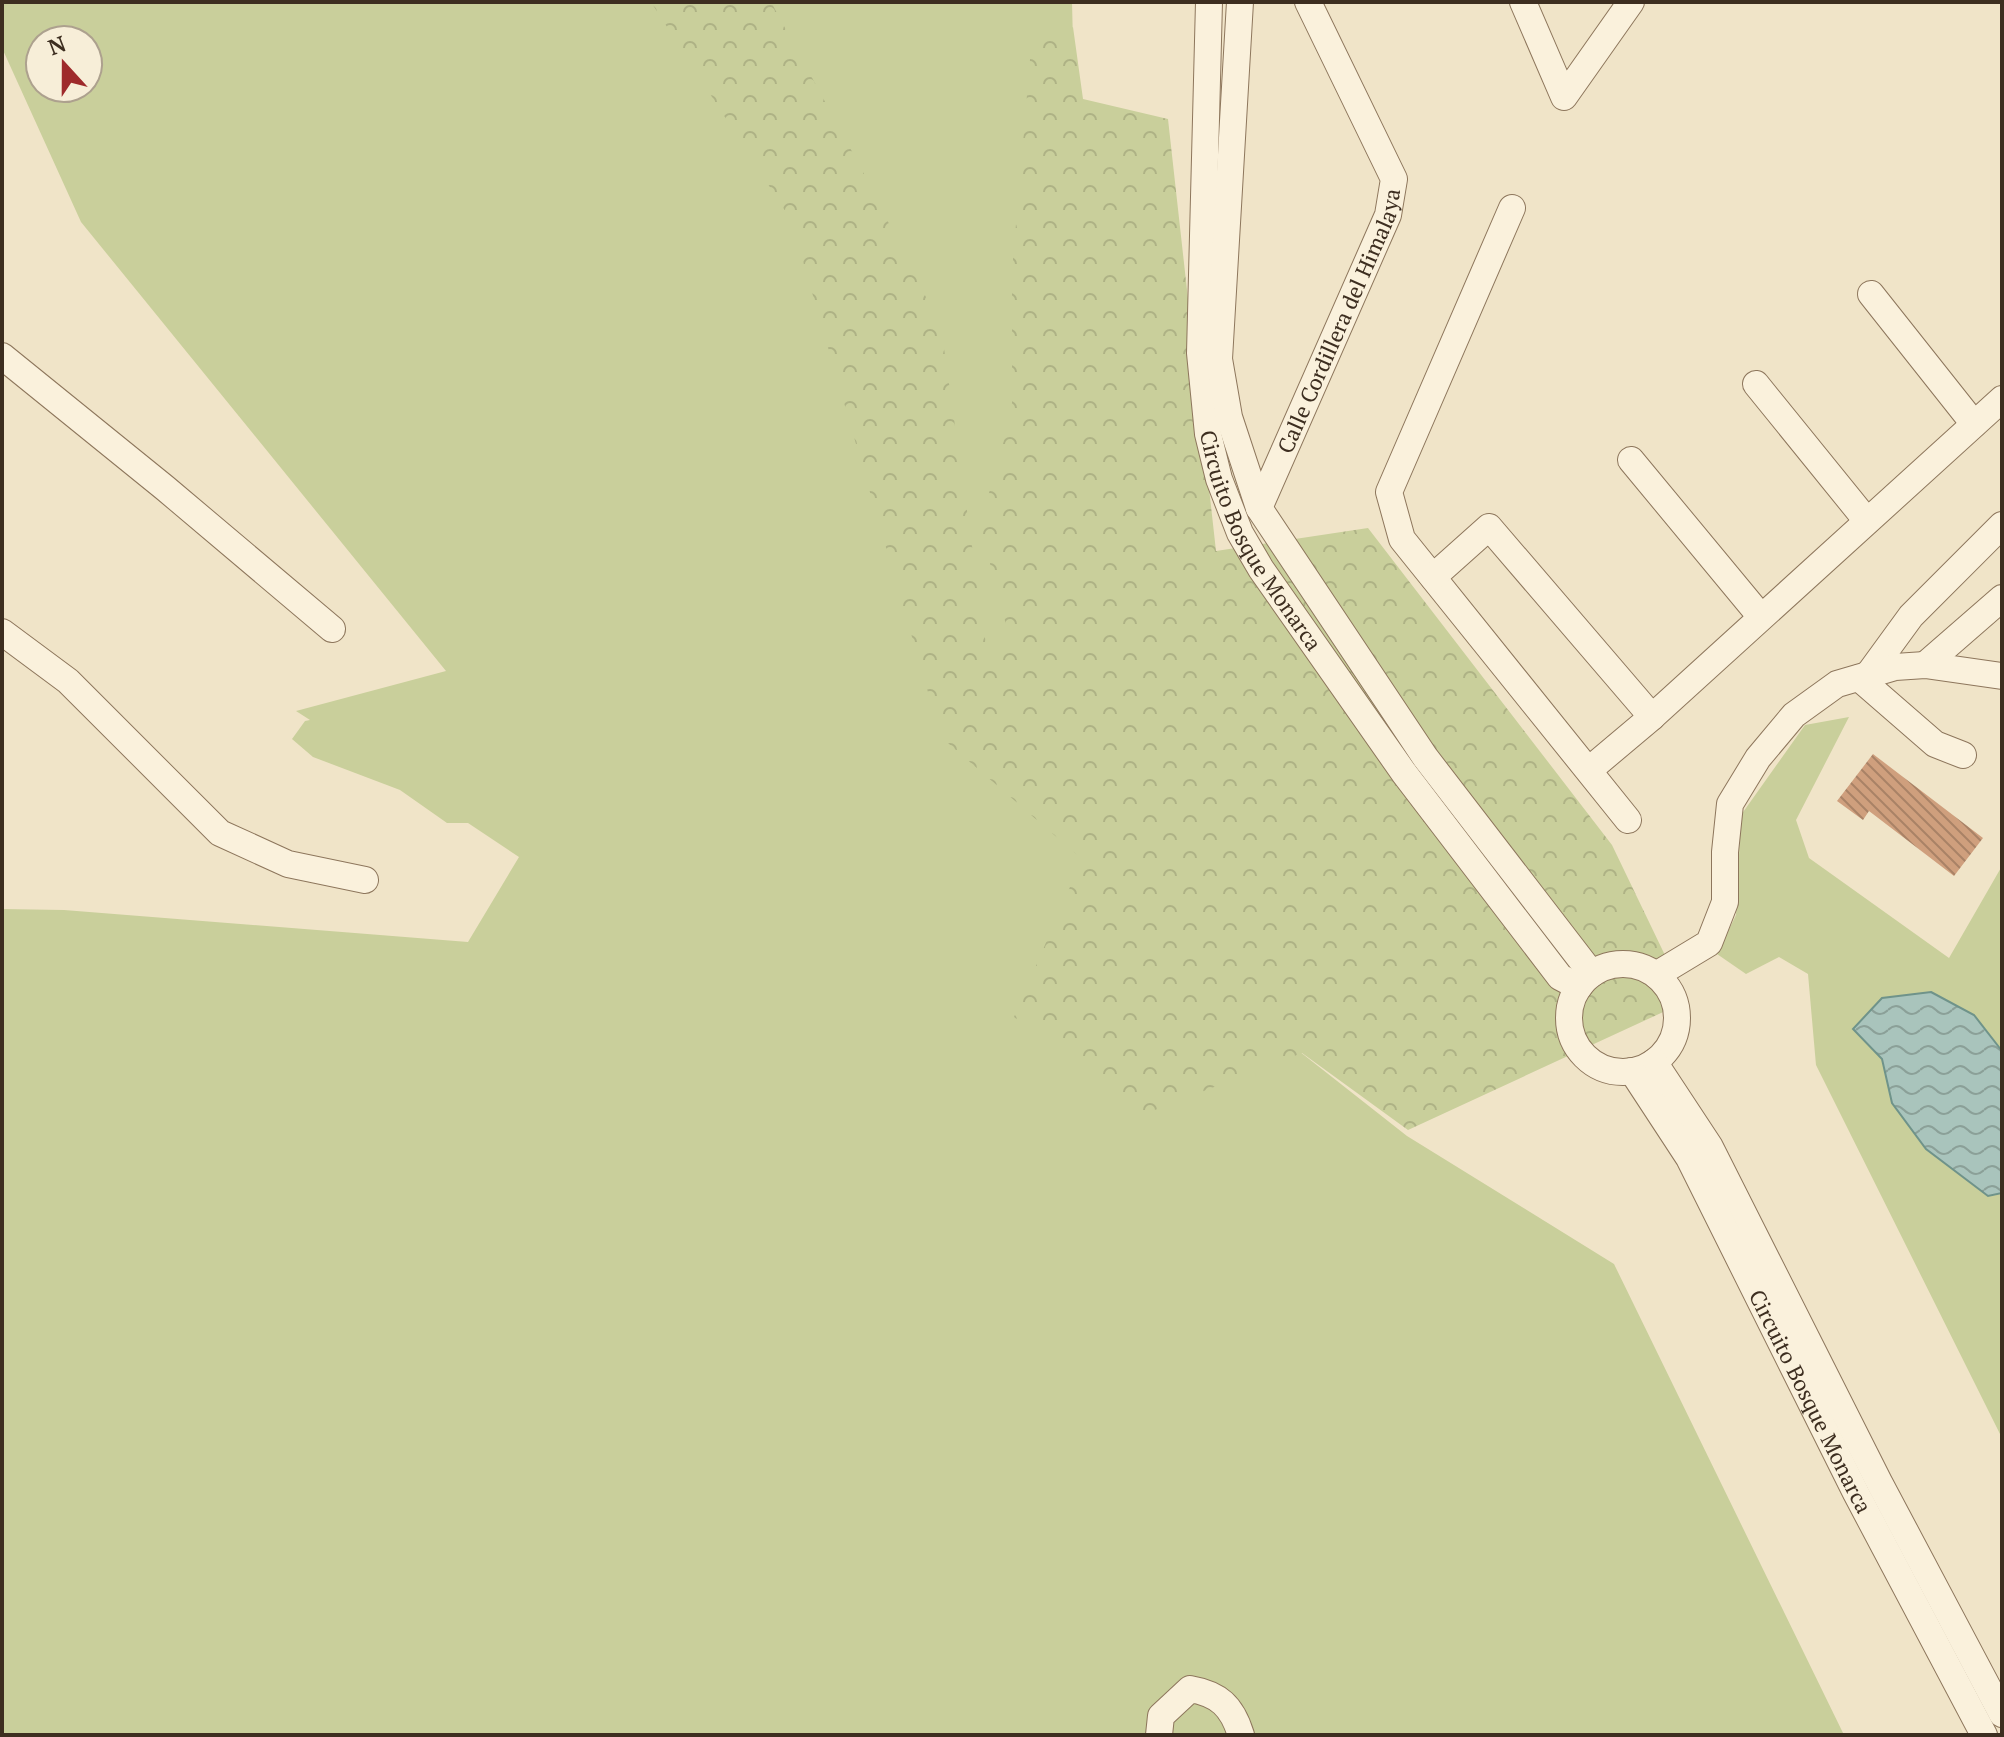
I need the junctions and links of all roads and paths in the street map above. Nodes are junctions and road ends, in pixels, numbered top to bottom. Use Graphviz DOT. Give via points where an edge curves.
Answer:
graph roads {
  1 [pos="1209,2"];
  2 [pos="1240,2"];
  3 [pos="1308,2"];
  4 [pos="1523,2"];
  5 [pos="1631,2"];
  6 [pos="1512,208"];
  7 [pos="1871,294"];
  8 [pos="2,356"];
  9 [pos="1756,384"];
  10 [pos="2002,399"];
  11 [pos="1974,424"];
  12 [pos="1631,460"];
  13 [pos="1259,508"];
  14 [pos="1867,521"];
  15 [pos="2002,525"];
  16 [pos="1433,577"];
  17 [pos="2002,598"];
  18 [pos="1761,617"];
  19 [pos="332,629"];
  20 [pos="2,632"];
  21 [pos="1925,665"];
  22 [pos="1864,676"];
  23 [pos="2002,676"];
  24 [pos="1652,717"];
  25 [pos="1963,755"];
  26 [pos="1589,770"];
  27 [pos="1628,820"];
  28 [pos="365,880"];
  29 [pos="1656,975"];
  30 [pos="1586,980"];
  31 [pos="1643,1067"];
  32 [pos="1868,1488"];
  33 [pos="2002,1714"];
  34 [pos="1159,1735"];
  35 [pos="1241,1735"];
  36 [pos="1984,1735"];
  1 -- 30 [label="street, Circuito Bosque Monarca" via="1200,353 1208,434 1219,479 1261,569 1395,761 1560,977"];
  2 -- 13 [label="street, Circuito Bosque Monarca" via="1219,359 1229,417"];
  3 -- 13 [label="street, Calle Cordillera del Himalaya" via="1394,179 1388,215"];
  4 -- 5 [label="street" via="1564,97"];
  6 -- 16 [label="street" via="1389,492 1402,539"];
  7 -- 11 [label="street"];
  8 -- 19 [label="street"];
  9 -- 14 [label="street"];
  10 -- 11 [label="street"];
  11 -- 14 [label="street"];
  12 -- 18 [label="street"];
  13 -- 30 [label="street, Circuito Bosque Monarca" via="1425,757"];
  14 -- 18 [label="street"];
  15 -- 22 [label="street" via="1911,616"];
  16 -- 24 [label="street" via="1489,527"];
  16 -- 26 [label="street"];
  17 -- 21 [label="street"];
  18 -- 24 [label="street"];
  20 -- 28 [label="street" via="68,681 220,833 288,864"];
  21 -- 22 [label="street"];
  21 -- 23 [label="street"];
  22 -- 25 [label="street" via="1935,744"];
  22 -- 29 [label="street" via="1837,684 1794,715 1758,758 1730,804 1725,902 1709,943"];
  24 -- 26 [label="street"];
  26 -- 27 [label="street"];
  29 -- 30 [label="street" via="1625,964 1608,966"];
  29 -- 31 [label="street" via="1670,990 1677,1009 1676,1030 1668,1048"];
  30 -- 31 [label="street" via="1571,1003 1573,1039 1597,1065 1614,1071"];
  31 -- 32 [label="street, Circuito Bosque Monarca" via="1710,1147"];
  32 -- 33 [label="street, Circuito Bosque Monarca"];
  32 -- 36 [label="street, Circuito Bosque Monarca"];
  34 -- 35 [label="street" via="1161,1716 1190,1689 1214,1694 1237,1721"];
}
